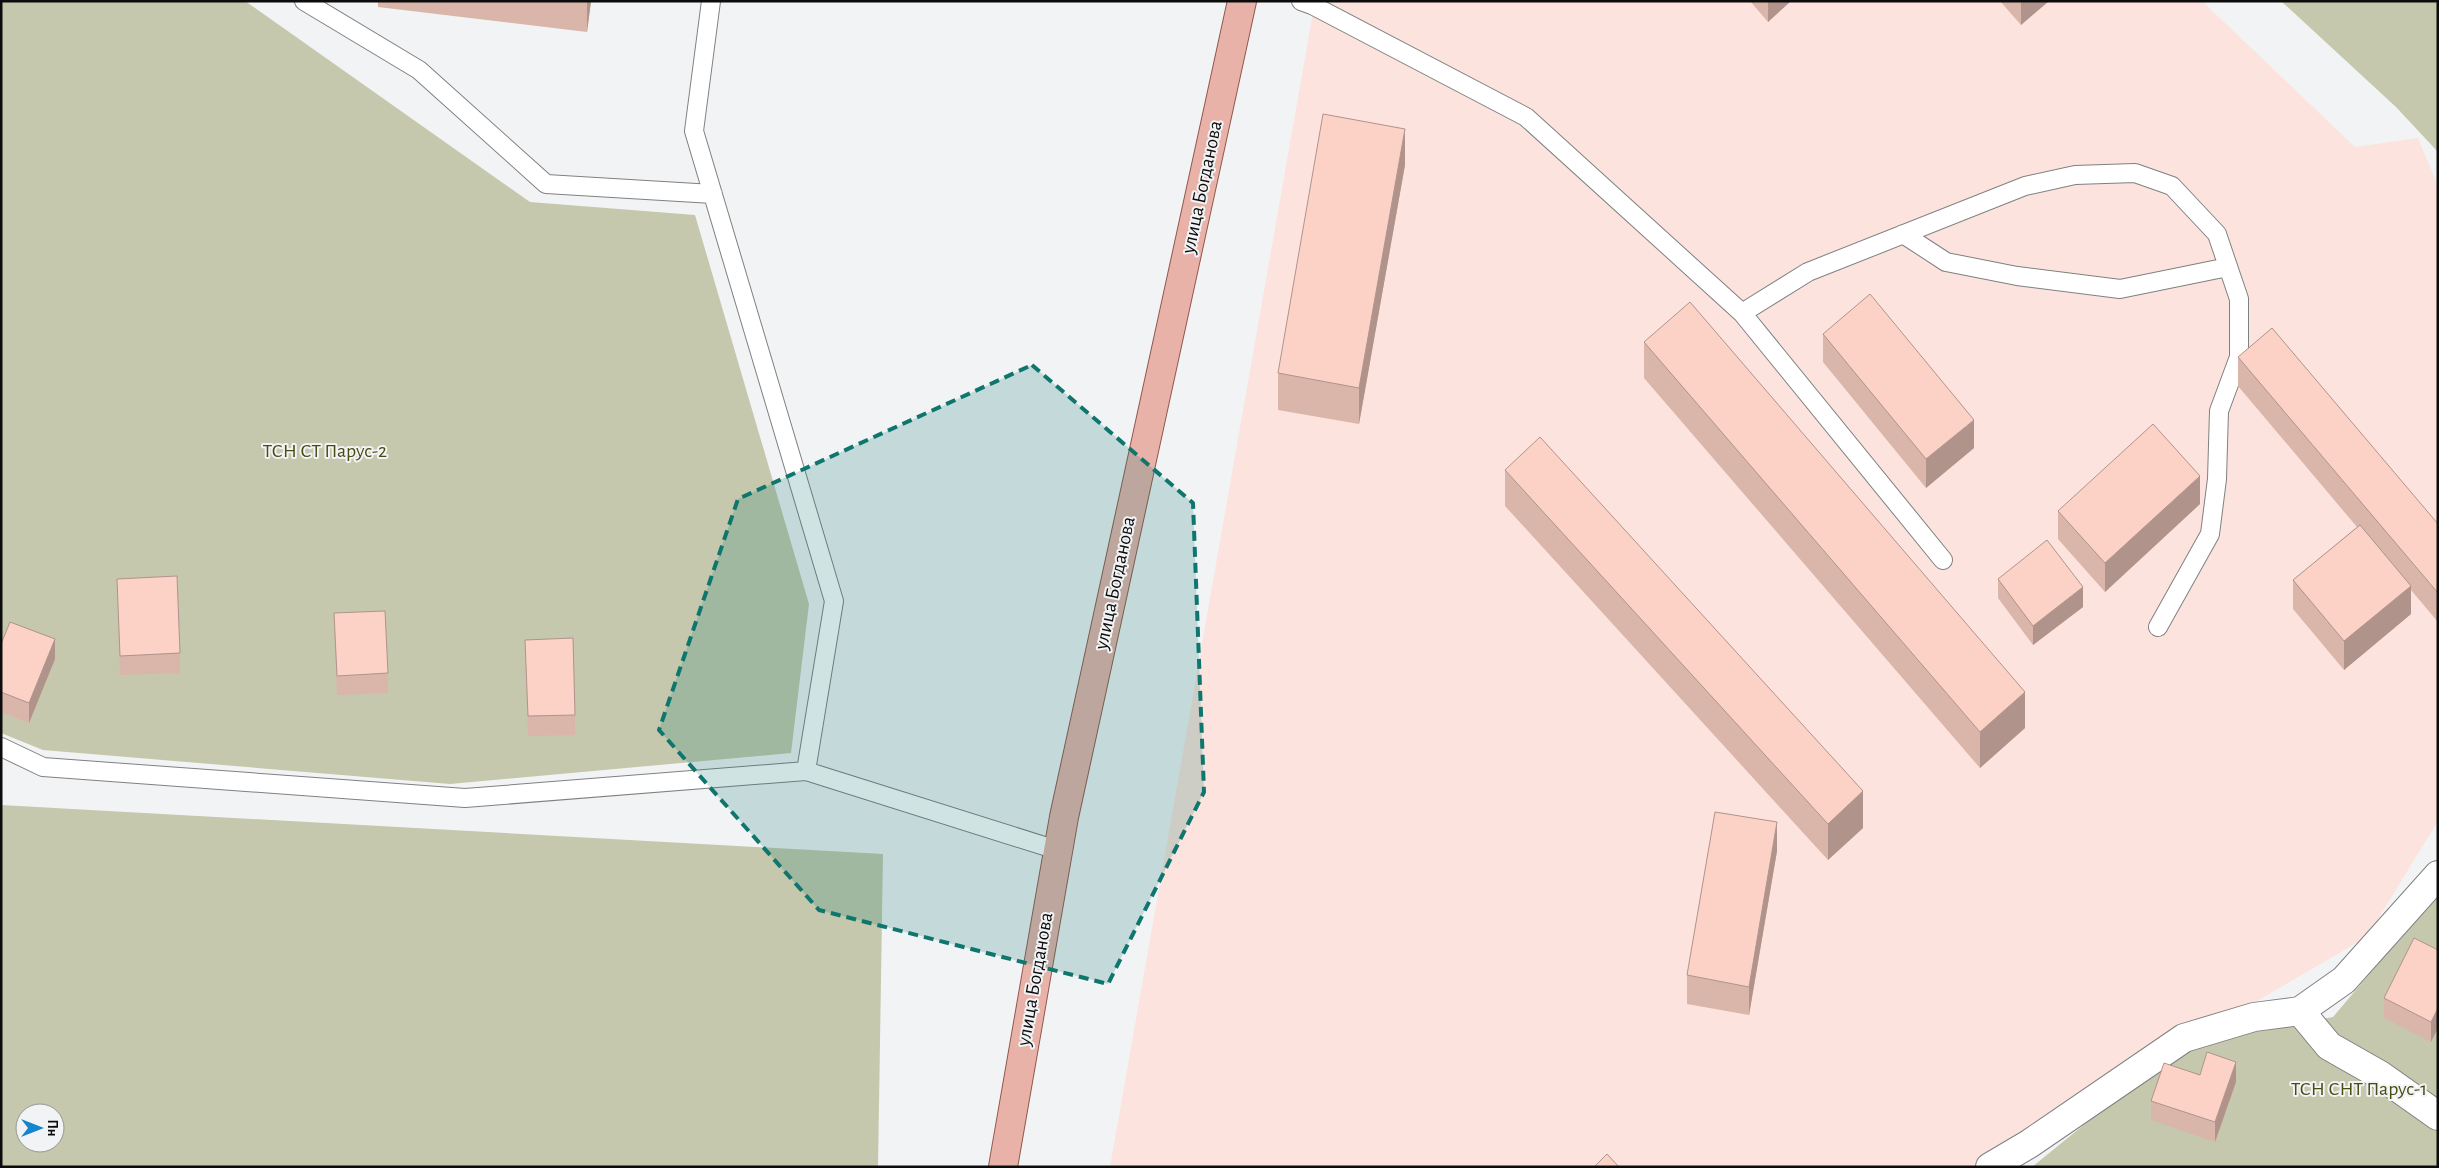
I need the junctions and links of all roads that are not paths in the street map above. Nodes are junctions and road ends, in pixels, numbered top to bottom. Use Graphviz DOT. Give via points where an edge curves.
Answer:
graph roads {
  1 [pos="304,1"];
  2 [pos="711,1"];
  3 [pos="1242,1"];
  4 [pos="1301,1"];
  5 [pos="713,194"];
  6 [pos="1903,234"];
  7 [pos="2228,267"];
  8 [pos="1742,313"];
  9 [pos="1943,560"];
  10 [pos="2158,627"];
  11 [pos="1,747"];
  12 [pos="806,770"];
  13 [pos="1057,850"];
  14 [pos="2438,875"];
  15 [pos="2300,1011"];
  16 [pos="2438,1116"];
  17 [pos="1003,1167"];
  18 [pos="1990,1167"];
  1 -- 5 [label="lane" via="419,70 546,184"];
  2 -- 5 [label="lane" via="694,131"];
  3 -- 13 [label="main road, улица Богданова"];
  4 -- 8 [label="lane" via="1526,117"];
  5 -- 12 [label="lane" via="834,601"];
  6 -- 7 [label="lane" via="1946,262 2017,276 2120,289"];
  6 -- 7 [label="lane" via="2025,186 2075,175 2135,173 2172,186 2217,234"];
  6 -- 8 [label="lane" via="1808,272"];
  7 -- 10 [label="lane" via="2239,299 2239,356 2219,411 2217,479 2210,534"];
  8 -- 9 [label="lane"];
  11 -- 12 [label="lane" via="44,767 464,798"];
  12 -- 13 [label="lane"];
  13 -- 17 [label="main road, улица Богданова"];
  14 -- 15 [label="street" via="2344,980"];
  15 -- 16 [label="street" via="2329,1046 2380,1075"];
  15 -- 18 [label="street" via="2254,1017 2184,1038"];
}
